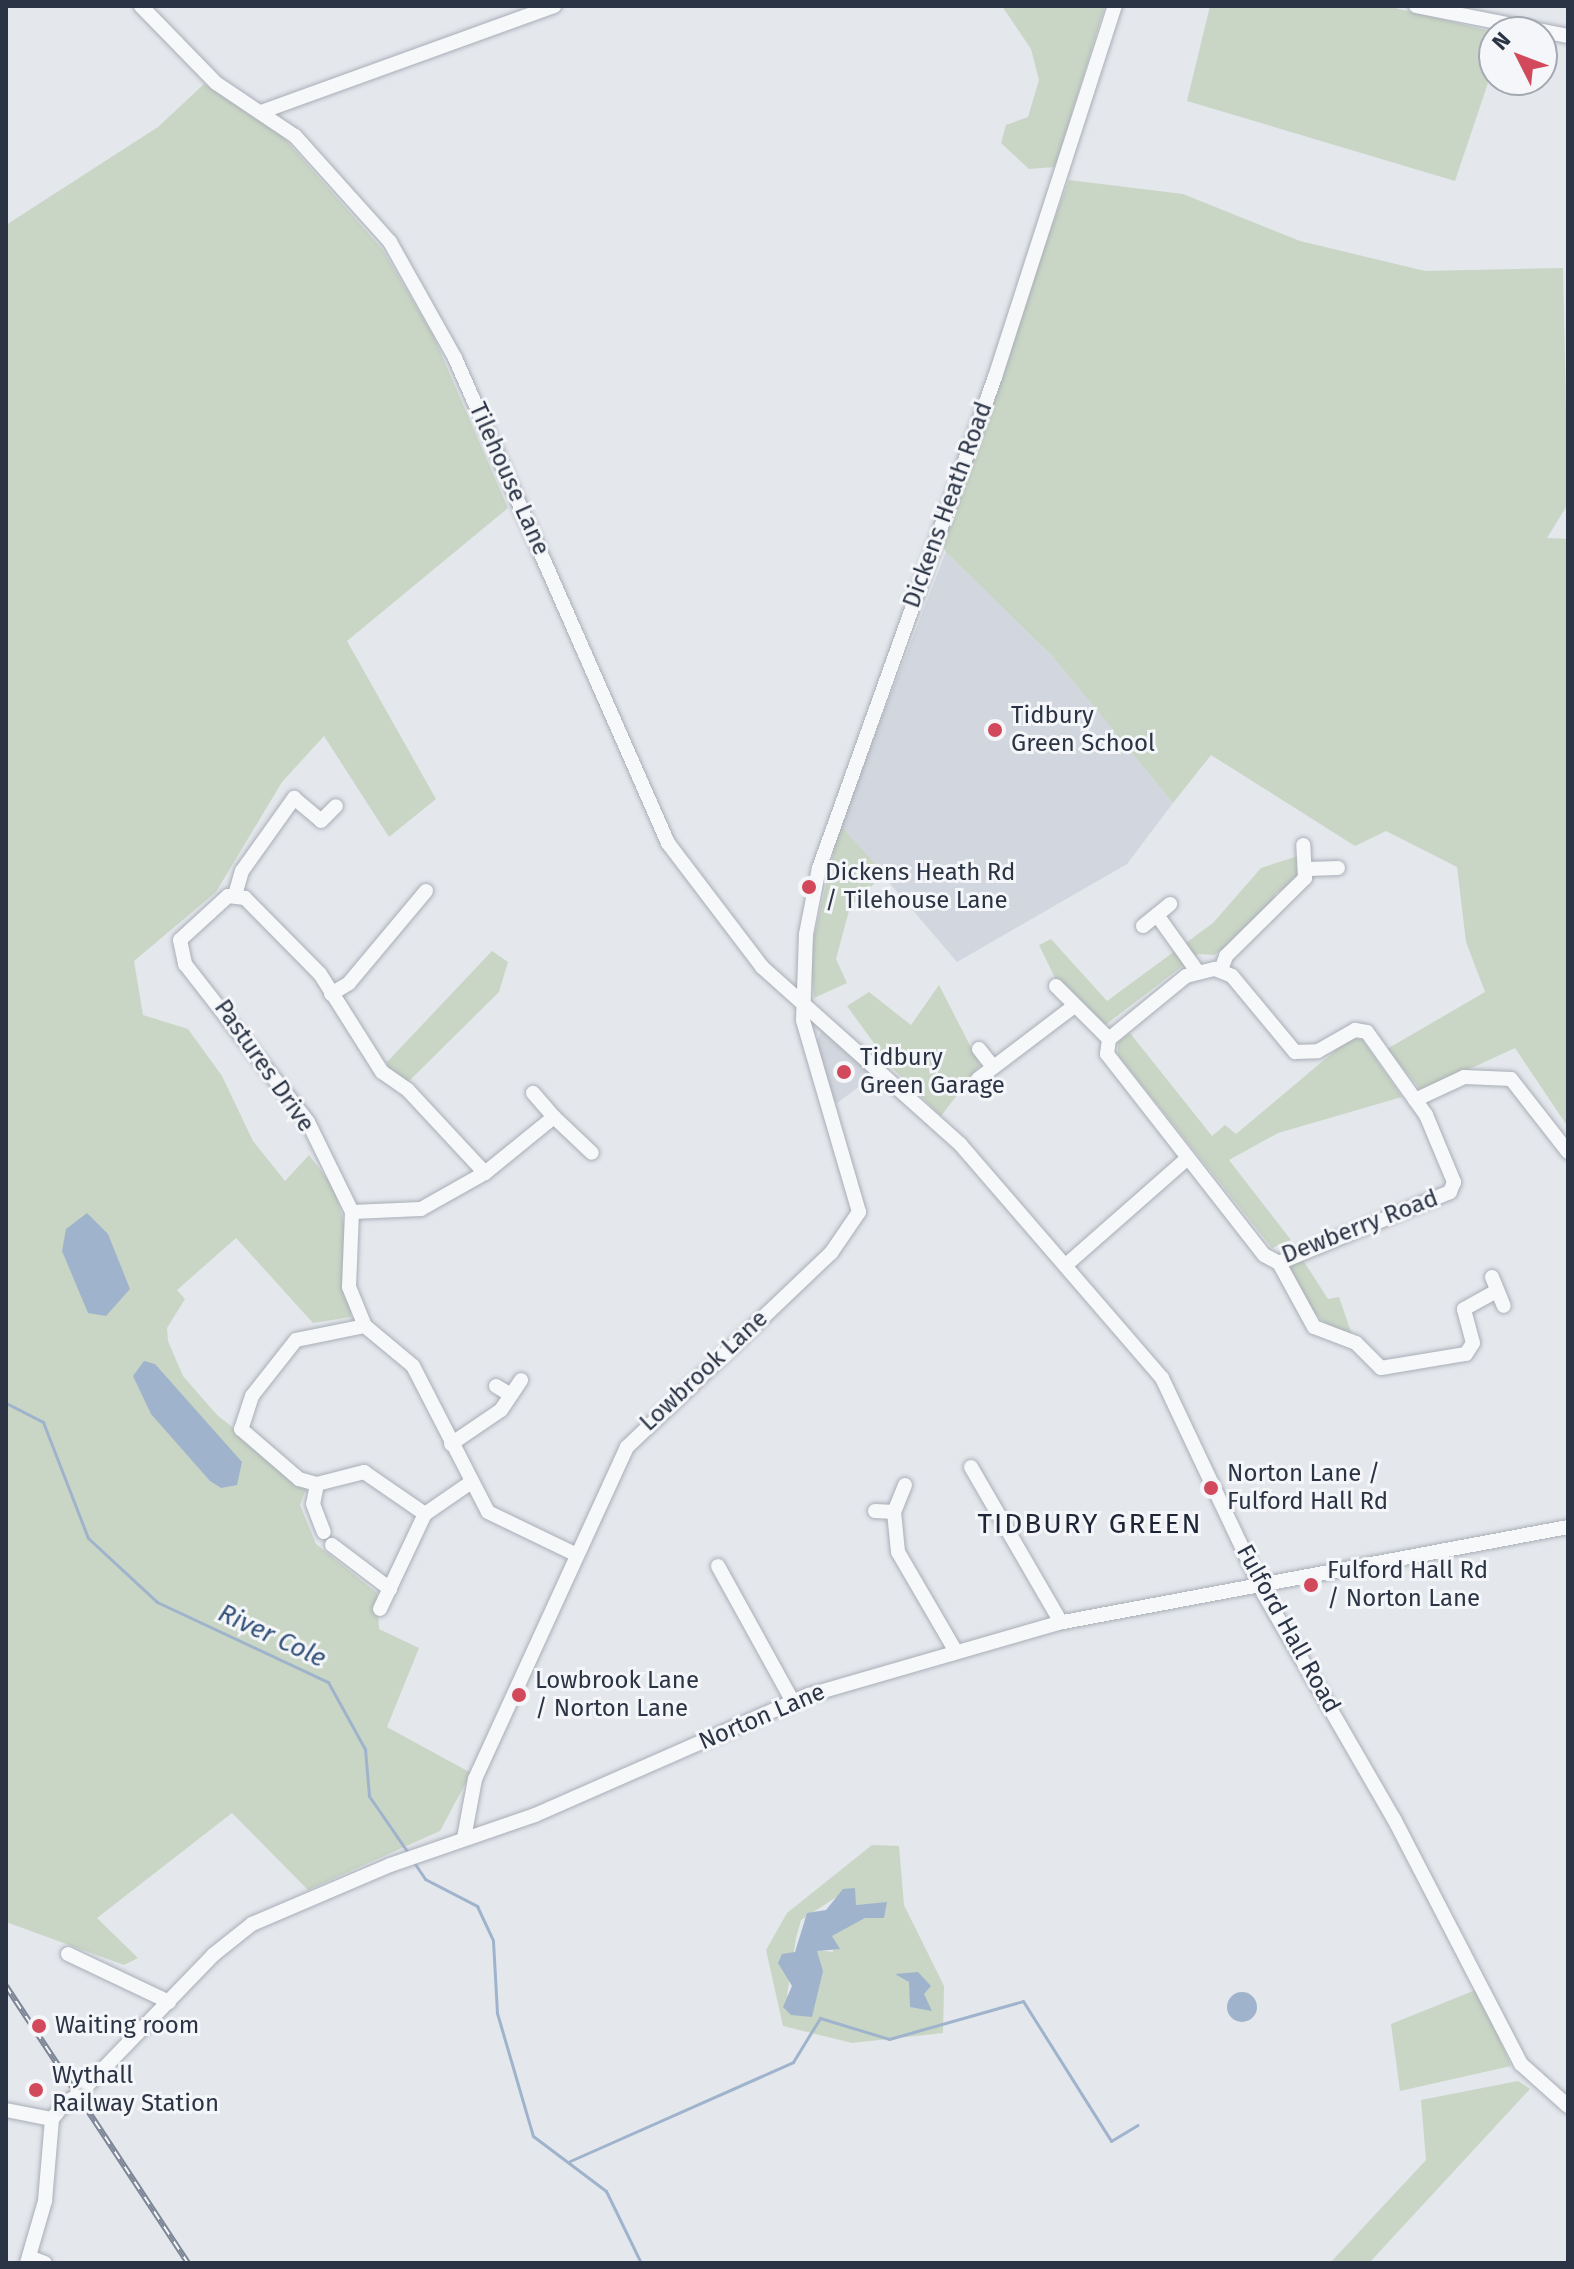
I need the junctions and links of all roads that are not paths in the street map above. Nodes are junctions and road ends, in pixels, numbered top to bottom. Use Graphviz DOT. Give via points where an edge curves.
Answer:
graph roads {
  1 [pos="141,6"];
  2 [pos="554,6"];
  3 [pos="1115,6"];
  4 [pos="1416,6"];
  5 [pos="1568,36"];
  6 [pos="261,112"];
  7 [pos="336,806"];
  8 [pos="1303,845"];
  9 [pos="1338,868"];
  10 [pos="1308,869"];
  11 [pos="426,891"];
  12 [pos="235,895"];
  13 [pos="1170,904"];
  14 [pos="1157,915"];
  15 [pos="1143,926"];
  16 [pos="1221,970"];
  17 [pos="1197,971"];
  18 [pos="1056,986"];
  19 [pos="331,994"];
  20 [pos="805,1006"];
  21 [pos="1074,1006"];
  22 [pos="1109,1039"];
  23 [pos="979,1049"];
  24 [pos="990,1063"];
  25 [pos="978,1079"];
  26 [pos="533,1093"];
  27 [pos="1415,1100"];
  28 [pos="554,1117"];
  29 [pos="1568,1152"];
  30 [pos="592,1153"];
  31 [pos="1188,1158"];
  32 [pos="485,1173"];
  33 [pos="352,1212"];
  34 [pos="1279,1263"];
  35 [pos="1066,1265"];
  36 [pos="1504,1306"];
  37 [pos="365,1326"];
  38 [pos="521,1380"];
  39 [pos="496,1386"];
  40 [pos="511,1395"];
  41 [pos="451,1444"];
  42 [pos="971,1467"];
  43 [pos="470,1483"];
  44 [pos="317,1484"];
  45 [pos="905,1485"];
  46 [pos="875,1511"];
  47 [pos="894,1512"];
  48 [pos="425,1514"];
  49 [pos="1568,1527"];
  50 [pos="324,1532"];
  51 [pos="332,1545"];
  52 [pos="575,1554"];
  53 [pos="718,1566"];
  54 [pos="1262,1588"];
  55 [pos="390,1589"];
  56 [pos="380,1609"];
  57 [pos="1061,1622"];
  58 [pos="955,1650"];
  59 [pos="793,1702"];
  60 [pos="464,1838"];
  61 [pos="68,1954"];
  62 [pos="169,2002"];
  63 [pos="1568,2106"];
  64 [pos="6,2110"];
  65 [pos="52,2119"];
  66 [pos="28,2260"];
  67 [pos="45,2263"];
  1 -- 6 [label="street, Tilehouse Lane" via="216,83"];
  2 -- 6 [label="street"];
  3 -- 20 [label="street, Dickens Heath Road" via="995,377 819,868 806,934"];
  4 -- 5 [label="street"];
  6 -- 20 [label="street, Tilehouse Lane" via="358,201 415,281 668,843 724,923"];
  7 -- 12 [label="street" via="321,821 294,798 242,871"];
  8 -- 10 [label="street"];
  9 -- 10 [label="street"];
  10 -- 16 [label="street"];
  11 -- 19 [label="street" via="349,983"];
  12 -- 19 [label="street" via="303,953"];
  12 -- 33 [label="street, Pastures Drive" via="177,950 291,1096"];
  13 -- 14 [label="street"];
  14 -- 15 [label="street"];
  14 -- 17 [label="street"];
  16 -- 17 [label="street"];
  16 -- 27 [label="street, Dewberry Road" via="1295,1052 1312,1053 1345,1033 1367,1032"];
  17 -- 22 [label="street"];
  18 -- 21 [label="street"];
  19 -- 32 [label="street" via="382,1072 408,1090"];
  20 -- 35 [label="street, Fulford Hall Road" via="960,1144"];
  20 -- 52 [label="street, Lowbrook Lane" via="811,1063 857,1187 854,1224 636,1432"];
  21 -- 22 [label="street"];
  21 -- 24 [label="street"];
  22 -- 31 [label="street, Dewberry Road" via="1110,1062"];
  23 -- 24 [label="street"];
  24 -- 25 [label="street"];
  26 -- 28 [label="street"];
  27 -- 29 [label="street" via="1464,1077 1511,1079"];
  27 -- 34 [label="street, Dewberry Road" via="1454,1182 1450,1192"];
  28 -- 30 [label="street"];
  28 -- 32 [label="street"];
  31 -- 34 [label="street, Dewberry Road" via="1264,1255"];
  31 -- 35 [label="street"];
  32 -- 33 [label="street" via="421,1209"];
  33 -- 37 [label="street" via="349,1287"];
  34 -- 36 [label="street" via="1314,1327 1356,1343 1381,1368 1466,1354 1473,1343 1464,1309 1494,1284"];
  35 -- 54 [label="street, Fulford Hall Road" via="1162,1378"];
  37 -- 41 [label="street" via="413,1366"];
  37 -- 44 [label="street" via="296,1340 241,1414 250,1441 299,1479"];
  38 -- 40 [label="street"];
  39 -- 40 [label="street"];
  40 -- 41 [label="street" via="479,1428"];
  41 -- 43 [label="street"];
  42 -- 57 [label="street"];
  43 -- 48 [label="street"];
  43 -- 52 [label="street" via="488,1512"];
  44 -- 48 [label="street" via="364,1472"];
  44 -- 50 [label="street" via="313,1504"];
  45 -- 47 [label="street"];
  46 -- 47 [label="street"];
  47 -- 58 [label="street" via="898,1552"];
  48 -- 55 [label="street"];
  49 -- 54 [label="street, Norton Lane"];
  51 -- 55 [label="street"];
  52 -- 60 [label="street, Lowbrook Lane" via="475,1779"];
  53 -- 59 [label="street"];
  54 -- 57 [label="street, Norton Lane"];
  54 -- 63 [label="street, Fulford Hall Road" via="1394,1819 1524,2068"];
  55 -- 56 [label="street"];
  57 -- 58 [label="street, Norton Lane"];
  58 -- 59 [label="street, Norton Lane"];
  59 -- 60 [label="street, Norton Lane" via="535,1815"];
  60 -- 62 [label="street, Norton Lane" via="252,1924"];
  61 -- 62 [label="street"];
  62 -- 65 [label="street, Norton Lane"];
  64 -- 65 [label="street"];
  65 -- 66 [label="street" via="45,2201"];
  66 -- 67 [label="street"];
}
